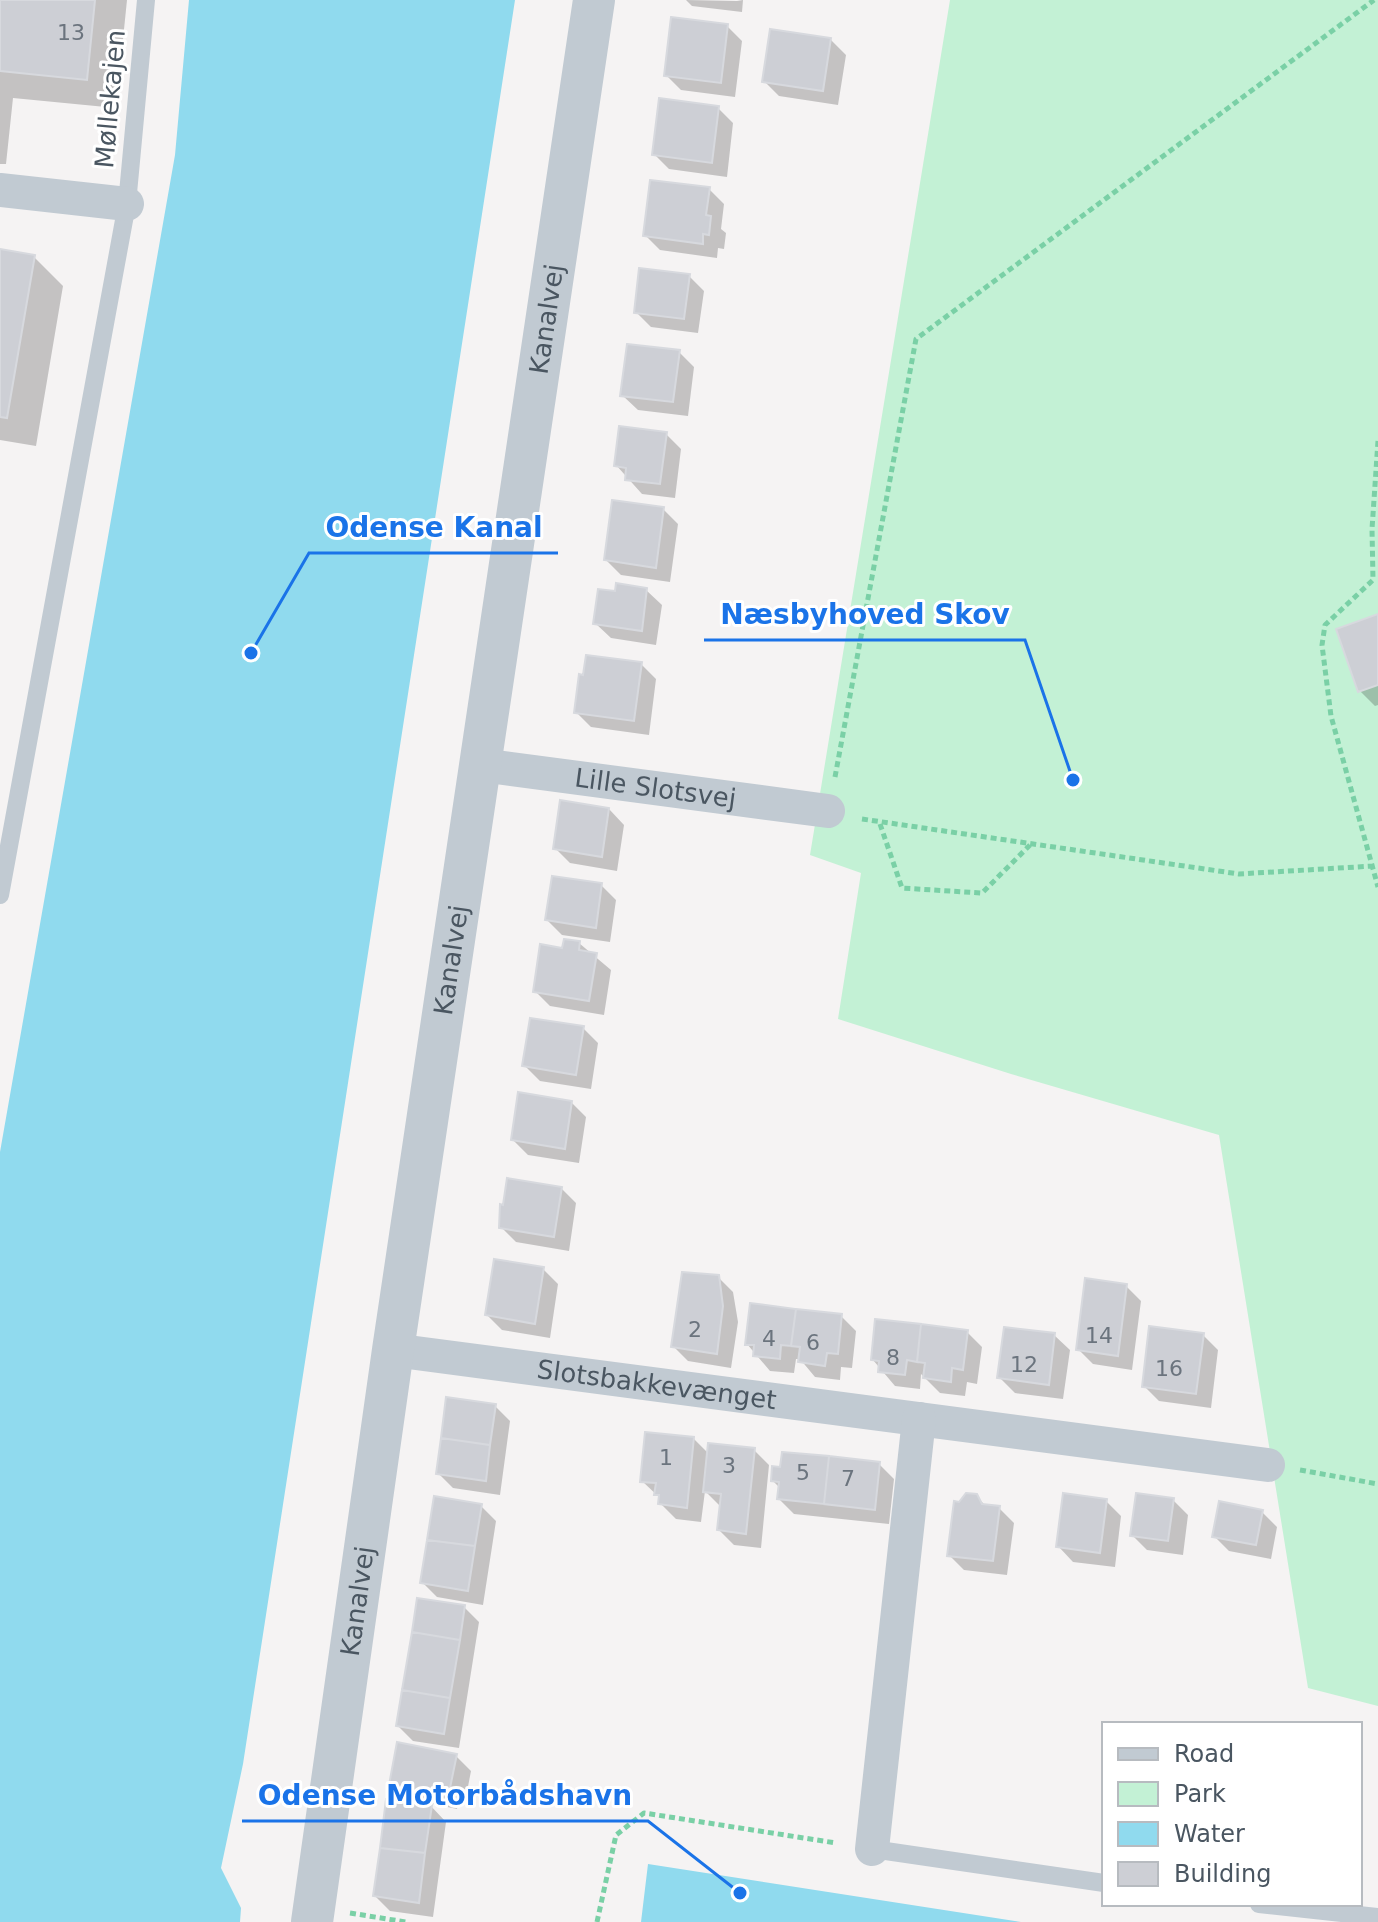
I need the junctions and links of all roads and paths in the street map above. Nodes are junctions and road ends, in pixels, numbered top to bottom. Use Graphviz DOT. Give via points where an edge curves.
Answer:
graph roads {
  1 [pos="146,0"];
  2 [pos="594,0"];
  3 [pos="1374,0"];
  4 [pos="0,190"];
  5 [pos="127,204"];
  6 [pos="1378,441"];
  7 [pos="1375,579"];
  8 [pos="481,765"];
  9 [pos="828,811"];
  10 [pos="880,824"];
  11 [pos="1030,845"];
  12 [pos="1373,866"];
  13 [pos="1378,887"];
  14 [pos="0,895"];
  15 [pos="393,1350"];
  16 [pos="919,1419"];
  17 [pos="1268,1465"];
  18 [pos="1378,1484"];
  19 [pos="872,1849"];
  20 [pos="1102,1883"];
  21 [pos="1277,1906"];
  22 [pos="313,1914"];
  23 [pos="1378,1917"];
  24 [pos="406,1922"];
  25 [pos="597,1922"];
  1 -- 5 [label="lane, Møllekajen"];
  2 -- 8 [label="street, Kanalvej"];
  3 -- 9 [label="path" via="916,339"];
  4 -- 5 [label="street"];
  5 -- 14 [label="lane, Møllekajen"];
  6 -- 7 [label="path" via="1372,529"];
  7 -- 12 [label="path" via="1325,625 1322,645 1331,716"];
  8 -- 9 [label="street, Lille Slotsvej"];
  8 -- 15 [label="street, Kanalvej"];
  9 -- 10 [label="path"];
  10 -- 11 [label="path"];
  10 -- 11 [label="path" via="902,888 982,893"];
  11 -- 12 [label="path" via="1239,874"];
  12 -- 13 [label="path"];
  15 -- 16 [label="street, Slotsbakkevænget"];
  15 -- 22 [label="street, Kanalvej"];
  16 -- 17 [label="street, Slotsbakkevænget"];
  16 -- 19 [label="street"];
  17 -- 18 [label="path"];
  19 -- 20 [label="lane"];
  19 -- 25 [label="path" via="644,1813 616,1835"];
  21 -- 23 [label="lane"];
  22 -- 24 [label="path"];
}
